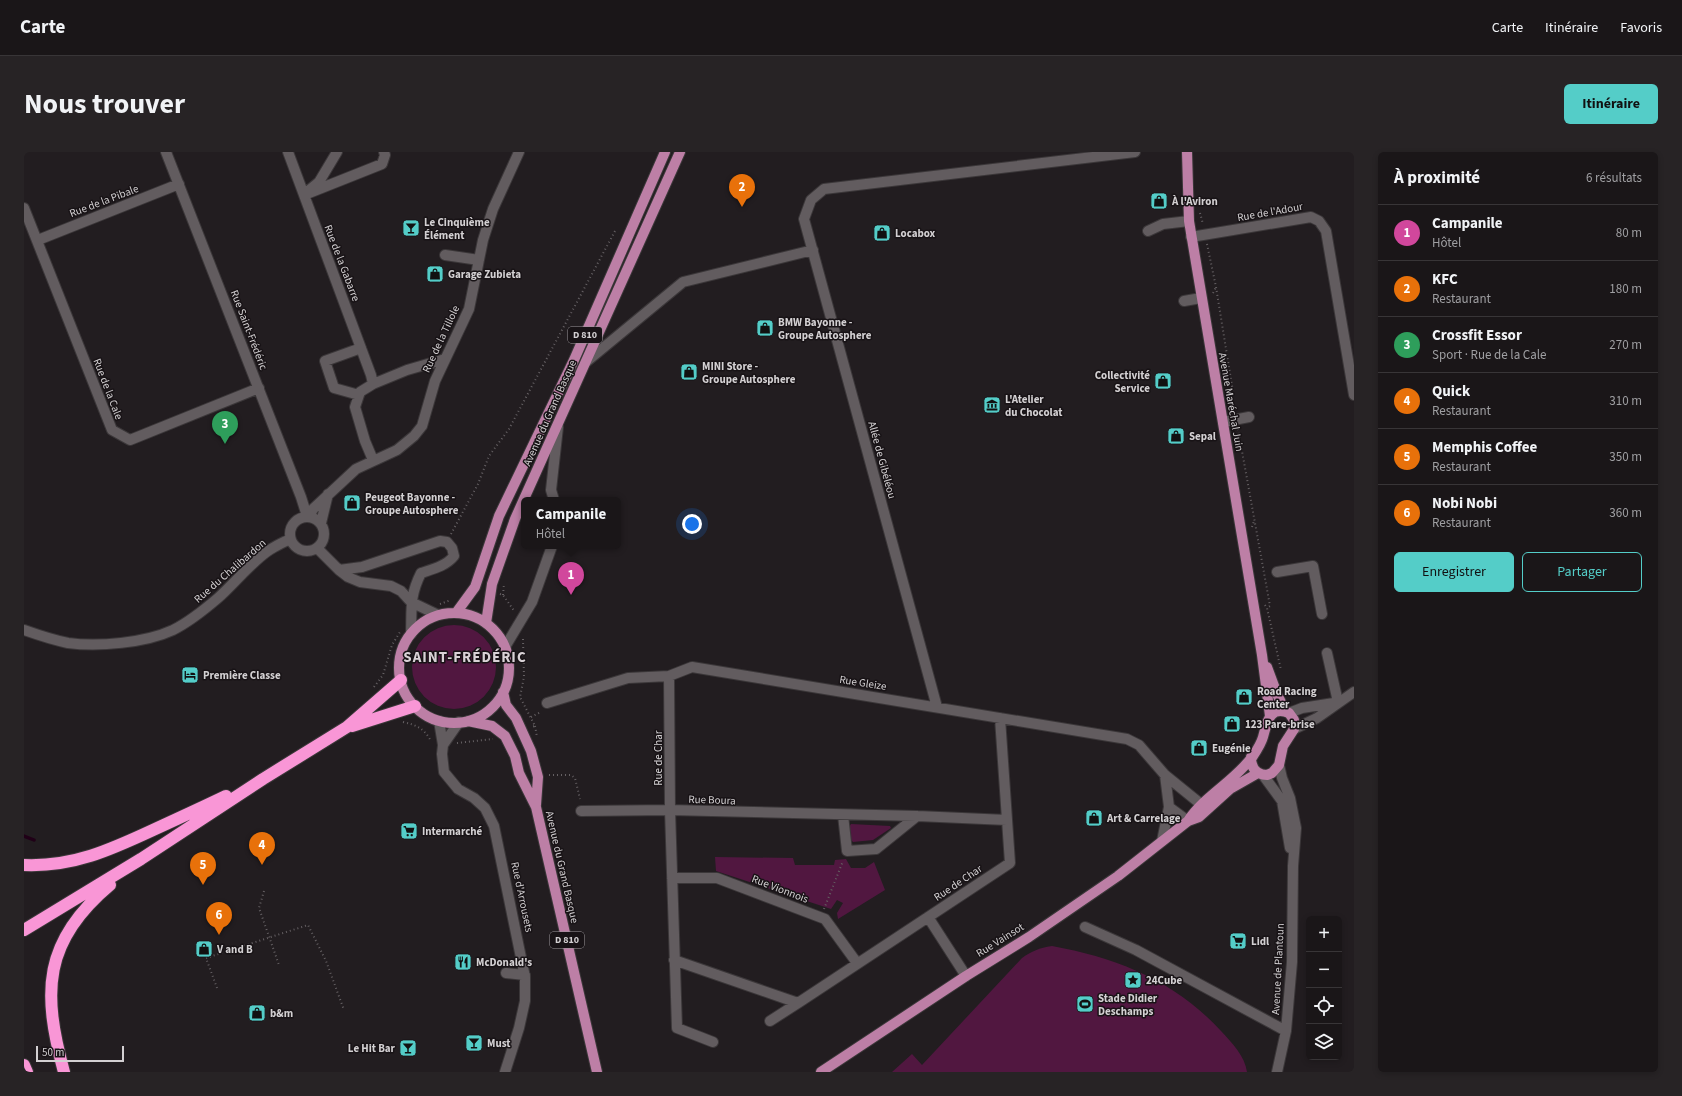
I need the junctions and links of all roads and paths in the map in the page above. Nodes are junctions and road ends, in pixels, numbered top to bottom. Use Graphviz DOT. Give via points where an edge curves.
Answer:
graph roads {
  1 [pos="166,152"];
  2 [pos="288,152"];
  3 [pos="336,152"];
  4 [pos="384,152"];
  5 [pos="519,152"];
  6 [pos="665,152"];
  7 [pos="680,152"];
  8 [pos="686,152"];
  9 [pos="1135,152"];
  10 [pos="1187,152"];
  11 [pos="674,169"];
  12 [pos="179,184"];
  13 [pos="304,195"];
  14 [pos="1199,207"];
  15 [pos="24,208"];
  16 [pos="1189,221"];
  17 [pos="615,231"];
  18 [pos="1148,231"];
  19 [pos="1205,235"];
  20 [pos="1191,237"];
  21 [pos="38,240"];
  22 [pos="813,250"];
  23 [pos="445,255"];
  24 [pos="479,260"];
  25 [pos="1202,298"];
  26 [pos="1184,301"];
  27 [pos="361,348"];
  28 [pos="445,359"];
  29 [pos="586,362"];
  30 [pos="373,384"];
  31 [pos="259,388"];
  32 [pos="1354,395"];
  33 [pos="359,396"];
  34 [pos="1249,417"];
  35 [pos="1237,420"];
  36 [pos="1223,422"];
  37 [pos="558,423"];
  38 [pos="373,460"];
  39 [pos="328,494"];
  40 [pos="525,497"];
  41 [pos="553,497"];
  42 [pos="521,506"];
  43 [pos="308,517"];
  44 [pos="321,523"];
  45 [pos="290,539"];
  46 [pos="447,542"];
  47 [pos="317,548"];
  48 [pos="551,549"];
  49 [pos="339,570"];
  50 [pos="1277,572"];
  51 [pos="491,592"];
  52 [pos="455,597"];
  53 [pos="411,602"];
  54 [pos="434,604"];
  55 [pos="456,613"];
  56 [pos="1322,614"];
  57 [pos="438,616"];
  58 [pos="522,622"];
  59 [pos="486,623"];
  60 [pos="402,626"];
  61 [pos="24,630"];
  62 [pos="411,634"];
  63 [pos="505,647"];
  64 [pos="1327,653"];
  65 [pos="1262,655"];
  66 [pos="1282,675"];
  67 [pos="669,676"];
  68 [pos="401,680"];
  69 [pos="503,692"];
  70 [pos="1354,692"];
  71 [pos="383,696"];
  72 [pos="1338,702"];
  73 [pos="547,703"];
  74 [pos="415,706"];
  75 [pos="937,707"];
  76 [pos="1288,712"];
  77 [pos="1270,716"];
  78 [pos="1000,718"];
  79 [pos="439,721"];
  80 [pos="402,722"];
  81 [pos="464,722"];
  82 [pos="347,727"];
  83 [pos="1294,729"];
  84 [pos="444,745"];
  85 [pos="1251,757"];
  86 [pos="1279,766"];
  87 [pos="1260,774"];
  88 [pos="1165,775"];
  89 [pos="538,777"];
  90 [pos="263,779"];
  91 [pos="580,799"];
  92 [pos="1202,805"];
  93 [pos="536,807"];
  94 [pos="1169,807"];
  95 [pos="670,810"];
  96 [pos="581,811"];
  97 [pos="843,815"];
  98 [pos="918,816"];
  99 [pos="1007,820"];
  100 [pos="1188,821"];
  101 [pos="1162,841"];
  102 [pos="846,851"];
  103 [pos="142,859"];
  104 [pos="24,865"];
  105 [pos="1293,866"];
  106 [pos="672,878"];
  107 [pos="264,891"];
  108 [pos="928,916"];
  109 [pos="821,918"];
  110 [pos="1085,927"];
  111 [pos="24,930"];
  112 [pos="270,937"];
  113 [pos="674,960"];
  114 [pos="857,963"];
  115 [pos="279,965"];
  116 [pos="506,974"];
  117 [pos="525,975"];
  118 [pos="966,976"];
  119 [pos="217,988"];
  120 [pos="798,1003"];
  121 [pos="344,1010"];
  122 [pos="770,1021"];
  123 [pos="1286,1031"];
  124 [pos="713,1042"];
  125 [pos="24,1065"];
  126 [pos="27,1072"];
  127 [pos="64,1072"];
  128 [pos="505,1072"];
  129 [pos="597,1072"];
  130 [pos="821,1072"];
  131 [pos="1277,1072"];
  1 -- 12 [label="street, Rue Saint-Frédéric"];
  2 -- 13 [label="street, Rue de la Gabarre"];
  3 -- 13 [label="street" via="319,182"];
  4 -- 13 [label="street" via="382,164"];
  5 -- 24 [label="street, Rue de la Tillole" via="493,209"];
  6 -- 55 [label="main road, Avenue du Grand Basque / D 810" via="574,360 499,516 475,588"];
  7 -- 11 [label="main road, Avenue du Grand Basque / D 810"];
  8 -- 11 [label="main road"];
  9 -- 22 [label="street, Allée de Gibéléou" via="824,189 811,200 804,219"];
  10 -- 16 [label="main road, Avenue Maréchal Juin"];
  11 -- 29 [label="main road, Avenue du Grand Basque / D 810"];
  12 -- 21 [label="street, Rue de la Pibale"];
  12 -- 31 [label="street, Rue Saint-Frédéric"];
  13 -- 27 [label="street, Rue de la Gabarre"];
  14 -- 19 [label="path"];
  15 -- 21 [label="street, Rue de la Cale"];
  16 -- 18 [label="street" via="1163,224"];
  16 -- 20 [label="main road, Avenue Maréchal Juin"];
  17 -- 46 [label="path" via="509,429 489,456 478,484"];
  19 -- 20 [label="street, Rue de l'Adour"];
  19 -- 32 [label="street, Rue de l'Adour" via="1311,217 1319,221 1326,231"];
  19 -- 35 [label="path"];
  20 -- 25 [label="main road, Avenue Maréchal Juin"];
  21 -- 31 [label="street, Rue de la Cale" via="112,430 130,440"];
  22 -- 29 [label="street" via="683,282"];
  22 -- 75 [label="street, Allée de Gibéléou"];
  23 -- 24 [label="street"];
  24 -- 28 [label="street, Rue de la Tillole" via="469,309"];
  25 -- 26 [label="street"];
  25 -- 36 [label="main road, Avenue Maréchal Juin"];
  27 -- 30 [label="street, Rue de la Gabarre"];
  27 -- 33 [label="street" via="325,362 334,388"];
  28 -- 30 [label="street" via="407,370"];
  28 -- 38 [label="street, Rue de la Tillole" via="435,381 422,426 397,450"];
  29 -- 37 [label="main road, Avenue du Grand Basque / D 810"];
  30 -- 33 [label="street" via="360,392"];
  31 -- 43 [label="street, Rue Saint-Frédéric"];
  33 -- 38 [label="street" via="355,407"];
  34 -- 35 [label="street"];
  35 -- 36 [label="street"];
  35 -- 66 [label="path" via="1270,606 1268,608"];
  36 -- 65 [label="main road, Avenue Maréchal Juin"];
  37 -- 40 [label="main road, Avenue du Grand Basque / D 810"];
  37 -- 41 [label="street" via="551,490"];
  38 -- 39 [label="street, Rue de la Tillole" via="356,469"];
  39 -- 43 [label="street, Rue de la Tillole" via="312,509"];
  39 -- 44 [label="street"];
  42 -- 51 [label="main road, Avenue du Grand Basque / D 810"];
  43 -- 44 [label="street"];
  43 -- 45 [label="street" via="295,521 291,526"];
  44 -- 47 [label="street" via="324,534"];
  45 -- 47 [label="street" via="301,550"];
  45 -- 61 [label="street, Rue du Chalibardon" via="270,549 196,616 172,630 151,638 97,644 68,643"];
  46 -- 49 [label="street" via="440,541 362,567"];
  46 -- 53 [label="street" via="454,556 444,565 421,573 414,586"];
  47 -- 49 [label="street"];
  48 -- 58 [label="street"];
  49 -- 53 [label="street" via="360,582 391,586"];
  50 -- 56 [label="street" via="1313,566"];
  51 -- 58 [label="path" via="503,595"];
  51 -- 59 [label="main road, Avenue du Grand Basque / D 810"];
  52 -- 54 [label="path" via="451,601"];
  53 -- 57 [label="street"];
  53 -- 62 [label="street"];
  55 -- 57 [label="main road"];
  55 -- 59 [label="main road" via="466,614"];
  57 -- 62 [label="main road" via="423,623"];
  58 -- 63 [label="street"];
  59 -- 63 [label="main road"];
  60 -- 71 [label="path" via="392,644 383,675 373,688"];
  62 -- 68 [label="main road" via="403,648"];
  63 -- 69 [label="main road" via="509,668 507,685"];
  64 -- 72 [label="street"];
  65 -- 76 [label="main road, Avenue Maréchal Juin" via="1277,694"];
  65 -- 77 [label="main road, Avenue Maréchal Juin"];
  67 -- 73 [label="street, Rue Gleize" via="628,678"];
  67 -- 75 [label="street, Rue Gleize" via="692,667"];
  67 -- 95 [label="street, Rue de Char"];
  68 -- 71 [label="highway"];
  68 -- 74 [label="main road" via="406,694"];
  69 -- 81 [label="main road" via="485,714"];
  69 -- 89 [label="main road, Avenue du Grand Basque / D 810" via="506,705 526,737"];
  70 -- 72 [label="street"];
  71 -- 82 [label="highway"];
  72 -- 76 [label="street"];
  72 -- 83 [label="street" via="1317,718"];
  74 -- 79 [label="main road"];
  74 -- 82 [label="highway"];
  75 -- 78 [label="street, Rue Gleize"];
  76 -- 77 [label="main road" via="1280,711"];
  76 -- 83 [label="main road, Avenue Maréchal Juin" via="1294,720"];
  77 -- 85 [label="main road, Rue Vainsot" via="1260,745"];
  78 -- 88 [label="street, Rue Gleize" via="1127,739 1138,745"];
  78 -- 99 [label="street, Rue de Char"];
  79 -- 81 [label="main road"];
  79 -- 84 [label="street, Rue d'Arrousets"];
  80 -- 84 [label="path" via="416,725 426,732 431,740 431,747"];
  81 -- 84 [label="street"];
  81 -- 93 [label="main road, Avenue du Grand Basque / D 810" via="492,726 505,736"];
  82 -- 90 [label="highway"];
  83 -- 86 [label="main road" via="1283,746"];
  84 -- 117 [label="street, Rue d'Arrousets" via="444,772 458,789 485,808 494,826"];
  85 -- 87 [label="main road" via="1253,768"];
  85 -- 92 [label="main road, Rue Vainsot"];
  86 -- 87 [label="main road, Rue Vainsot" via="1272,773"];
  86 -- 105 [label="street, Avenue de Plantoun" via="1290,798 1296,828"];
  87 -- 100 [label="main road, Rue Vainsot" via="1230,790 1198,817"];
  87 -- 105 [label="street, Avenue de Plantoun" via="1282,801"];
  88 -- 92 [label="street, Rue Gleize"];
  88 -- 94 [label="street"];
  89 -- 91 [label="path" via="571,775 577,782"];
  89 -- 93 [label="main road, Avenue du Grand Basque / D 810"];
  90 -- 103 [label="highway"];
  90 -- 104 [label="highway" via="89,858 51,866"];
  92 -- 100 [label="main road, Rue Vainsot"];
  93 -- 129 [label="main road, Avenue du Grand Basque / D 810"];
  94 -- 100 [label="street"];
  94 -- 101 [label="street"];
  95 -- 96 [label="street, Rue Boura"];
  95 -- 97 [label="street, Rue Boura"];
  95 -- 106 [label="street, Rue de Char"];
  97 -- 98 [label="street, Rue Boura"];
  97 -- 102 [label="street"];
  98 -- 99 [label="street, Rue Boura"];
  98 -- 102 [label="street" via="876,849"];
  99 -- 108 [label="street, Rue de Char" via="1010,863"];
  100 -- 101 [label="main road, Rue Vainsot"];
  101 -- 118 [label="main road, Rue Vainsot" via="1118,876 1029,937"];
  102 -- 109 [label="path"];
  103 -- 111 [label="highway"];
  103 -- 127 [label="highway" via="88,903 69,928 57,954 51,981 51,1012"];
  105 -- 123 [label="street, Avenue de Plantoun" via="1292,962"];
  106 -- 109 [label="street, Rue Vionnois" via="717,878"];
  106 -- 113 [label="street, Rue de Char"];
  107 -- 112 [label="path" via="259,908"];
  108 -- 114 [label="street, Rue de Char"];
  108 -- 118 [label="street"];
  109 -- 114 [label="street, Rue Vionnois" via="825,919"];
  110 -- 123 [label="street" via="1136,950"];
  112 -- 115 [label="path"];
  112 -- 119 [label="path" via="206,958"];
  112 -- 121 [label="path" via="308,925 326,961"];
  113 -- 120 [label="street"];
  113 -- 124 [label="street, Rue de Char" via="677,1028"];
  114 -- 120 [label="street, Rue de Char"];
  116 -- 117 [label="street"];
  117 -- 128 [label="street, Rue d'Arrousets" via="526,1001"];
  118 -- 130 [label="main road, Rue Vainsot"];
  120 -- 122 [label="street, Rue de Char"];
  123 -- 131 [label="street, Avenue de Plantoun"];
  125 -- 126 [label="highway"];
}
